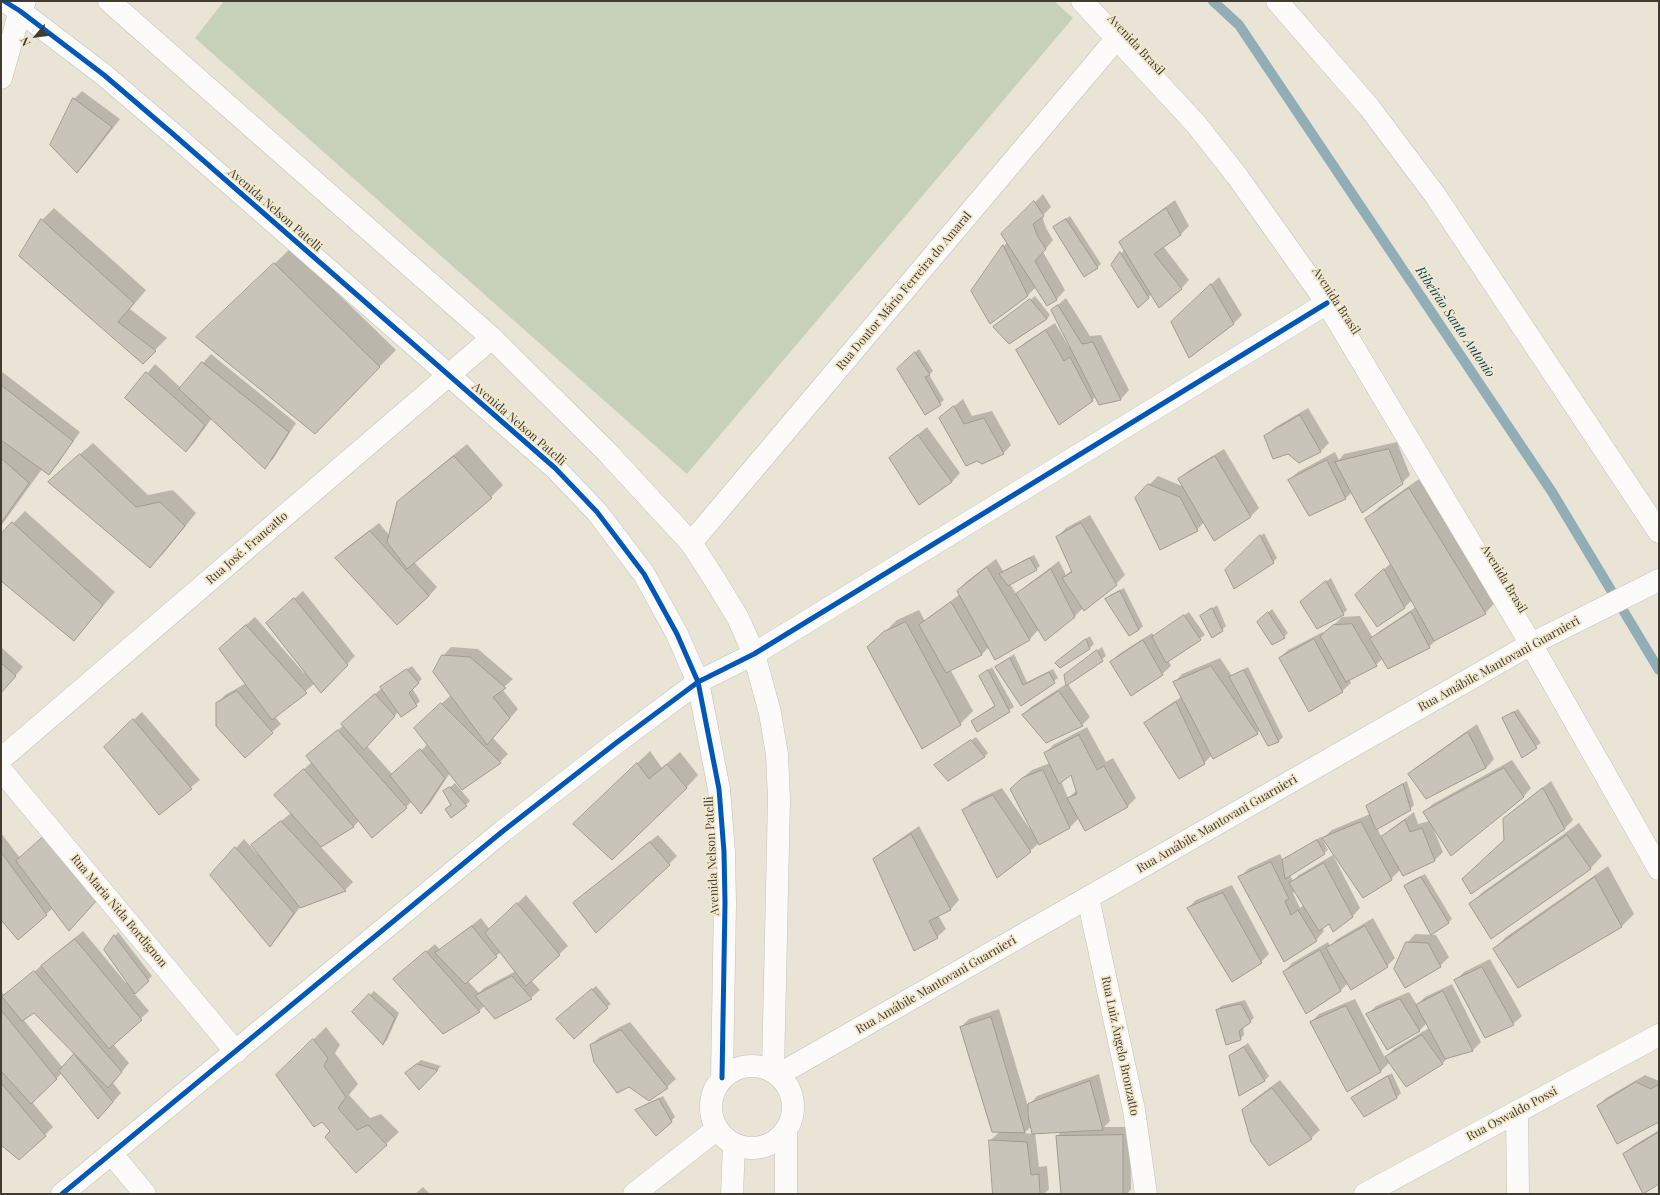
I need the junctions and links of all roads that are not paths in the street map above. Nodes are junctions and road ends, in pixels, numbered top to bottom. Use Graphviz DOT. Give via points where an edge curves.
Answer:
graph roads {
  1 [pos="109,1"];
  2 [pos="1082,1"];
  3 [pos="1277,1"];
  4 [pos="16,4"];
  5 [pos="1117,38"];
  6 [pos="1,78"];
  7 [pos="1327,303"];
  8 [pos="492,338"];
  9 [pos="448,375"];
  10 [pos="1659,532"];
  11 [pos="692,543"];
  12 [pos="1653,582"];
  13 [pos="1538,640"];
  14 [pos="754,654"];
  15 [pos="698,682"];
  16 [pos="1,759"];
  17 [pos="1,770"];
  18 [pos="1659,869"];
  19 [pos="1088,898"];
  20 [pos="1659,1034"];
  21 [pos="236,1052"];
  22 [pos="776,1073"];
  23 [pos="722,1078"];
  24 [pos="1517,1111"];
  25 [pos="717,1129"];
  26 [pos="786,1131"];
  27 [pos="734,1144"];
  28 [pos="111,1153"];
  29 [pos="62,1194"];
  30 [pos="145,1194"];
  31 [pos="634,1194"];
  32 [pos="732,1194"];
  33 [pos="786,1194"];
  34 [pos="1146,1194"];
  35 [pos="1364,1194"];
  36 [pos="1518,1194"];
  1 -- 8 [label="street"];
  2 -- 5 [label="street, Avenida Brasil"];
  3 -- 10 [label="street" via="1369,107 1435,195"];
  4 -- 6 [label="street"];
  4 -- 9 [label="street, Avenida Nelson Patelli" via="168,129"];
  5 -- 7 [label="street, Avenida Brasil" via="1196,124 1237,176"];
  5 -- 11 [label="street, Rua Doutor Mário Ferreira do Amaral"];
  7 -- 13 [label="street, Avenida Brasil"];
  7 -- 14 [label="street"];
  8 -- 9 [label="street, Rua José. Francatto"];
  8 -- 11 [label="street" via="607,452"];
  9 -- 15 [label="street, Avenida Nelson Patelli" via="555,468 597,512 644,574 677,634"];
  9 -- 16 [label="street, Rua José. Francatto"];
  11 -- 14 [label="street" via="738,618"];
  12 -- 13 [label="street, Rua Amábile Mantovani Guarnieri"];
  13 -- 18 [label="street, Avenida Brasil"];
  13 -- 19 [label="street, Rua Amábile Mantovani Guarnieri"];
  14 -- 15 [label="street"];
  14 -- 22 [label="street" via="770,713 777,754 779,799"];
  15 -- 21 [label="street" via="503,831"];
  15 -- 23 [label="street, Avenida Nelson Patelli" via="718,789 724,852"];
  17 -- 21 [label="street, Rua Maria Nida Bordignon"];
  19 -- 22 [label="street, Rua Amábile Mantovani Guarnieri"];
  19 -- 34 [label="street, Rua Luiz Ângelo Bronzatto" via="1134,1110"];
  20 -- 24 [label="street, Rua Oswaldo Possi"];
  21 -- 28 [label="street"];
  22 -- 23 [label="street" via="763,1067 741,1067"];
  22 -- 26 [label="street" via="787,1085 793,1100 792,1116"];
  23 -- 25 [label="street" via="711,1098 711,1114"];
  24 -- 35 [label="street, Rua Oswaldo Possi"];
  24 -- 36 [label="street"];
  25 -- 27 [label="street" via="724,1138"];
  25 -- 31 [label="street"];
  26 -- 27 [label="street" via="774,1142 758,1148 750,1149"];
  26 -- 33 [label="street"];
  27 -- 32 [label="street"];
  28 -- 29 [label="street"];
  28 -- 30 [label="street"];
}
